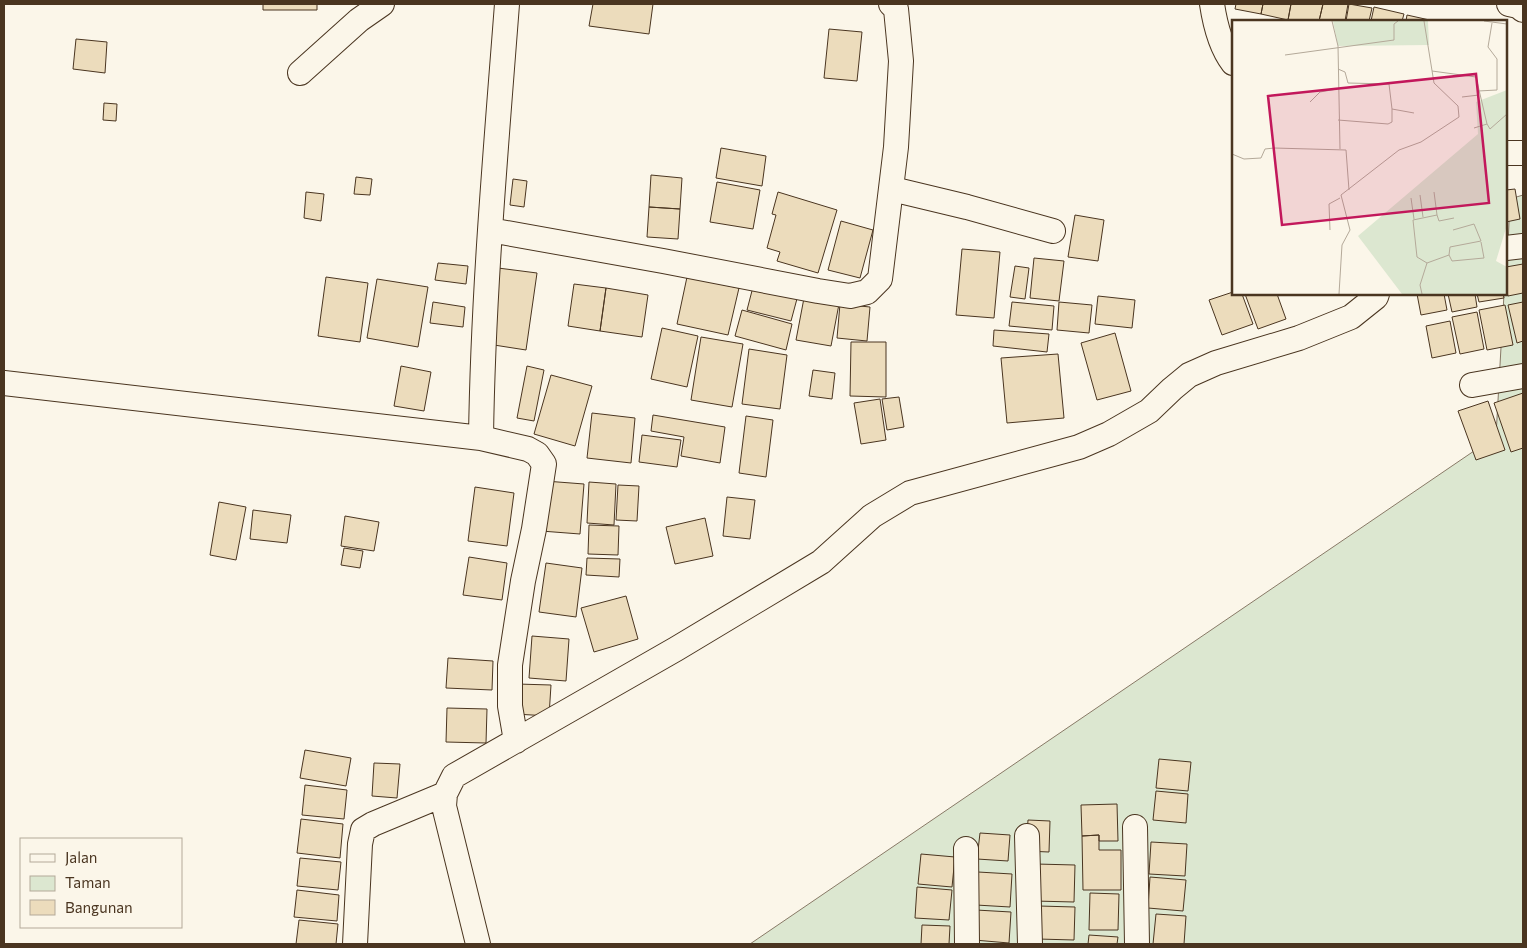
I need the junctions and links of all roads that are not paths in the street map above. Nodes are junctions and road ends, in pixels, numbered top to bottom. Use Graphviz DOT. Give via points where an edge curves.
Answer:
graph roads {
  1 [pos="382,4"];
  2 [pos="507,4"];
  3 [pos="891,4"];
  4 [pos="1212,4"];
  5 [pos="1509,4"];
  6 [pos="1523,10"];
  7 [pos="1232,61"];
  8 [pos="300,73"];
  9 [pos="1507,153"];
  10 [pos="1523,153"];
  11 [pos="892,189"];
  12 [pos="490,230"];
  13 [pos="1053,231"];
  14 [pos="1523,246"];
  15 [pos="1507,248"];
  16 [pos="1377,295"];
  17 [pos="1523,376"];
  18 [pos="4,383"];
  19 [pos="1472,385"];
  20 [pos="481,438"];
  21 [pos="516,741"];
  22 [pos="446,794"];
  23 [pos="1136,827"];
  24 [pos="1027,836"];
  25 [pos="966,848"];
  26 [pos="355,944"];
  27 [pos="478,944"];
  28 [pos="967,944"];
  29 [pos="1030,944"];
  30 [pos="1137,944"];
  1 -- 8 [label="street" via="359,20"];
  2 -- 12 [label="street"];
  3 -- 11 [label="street" via="896,9 901,60"];
  4 -- 7 [label="street" via="1216,27"];
  5 -- 6 [label="street"];
  9 -- 10 [label="street"];
  11 -- 12 [label="street" via="880,279 866,292 850,296"];
  11 -- 13 [label="street"];
  12 -- 20 [label="street"];
  14 -- 15 [label="street"];
  16 -- 21 [label="street" via="1351,317 1189,375 1149,411 1079,447 910,493 872,516 821,562"];
  17 -- 19 [label="street"];
  18 -- 20 [label="street"];
  20 -- 21 [label="street" via="528,449 537,454 544,464 510,664 510,706"];
  21 -- 22 [label="street" via="454,776"];
  22 -- 26 [label="street" via="363,830"];
  22 -- 27 [label="street" via="444,806"];
  23 -- 30 [label="street"];
  24 -- 29 [label="street"];
  25 -- 28 [label="street"];
}
